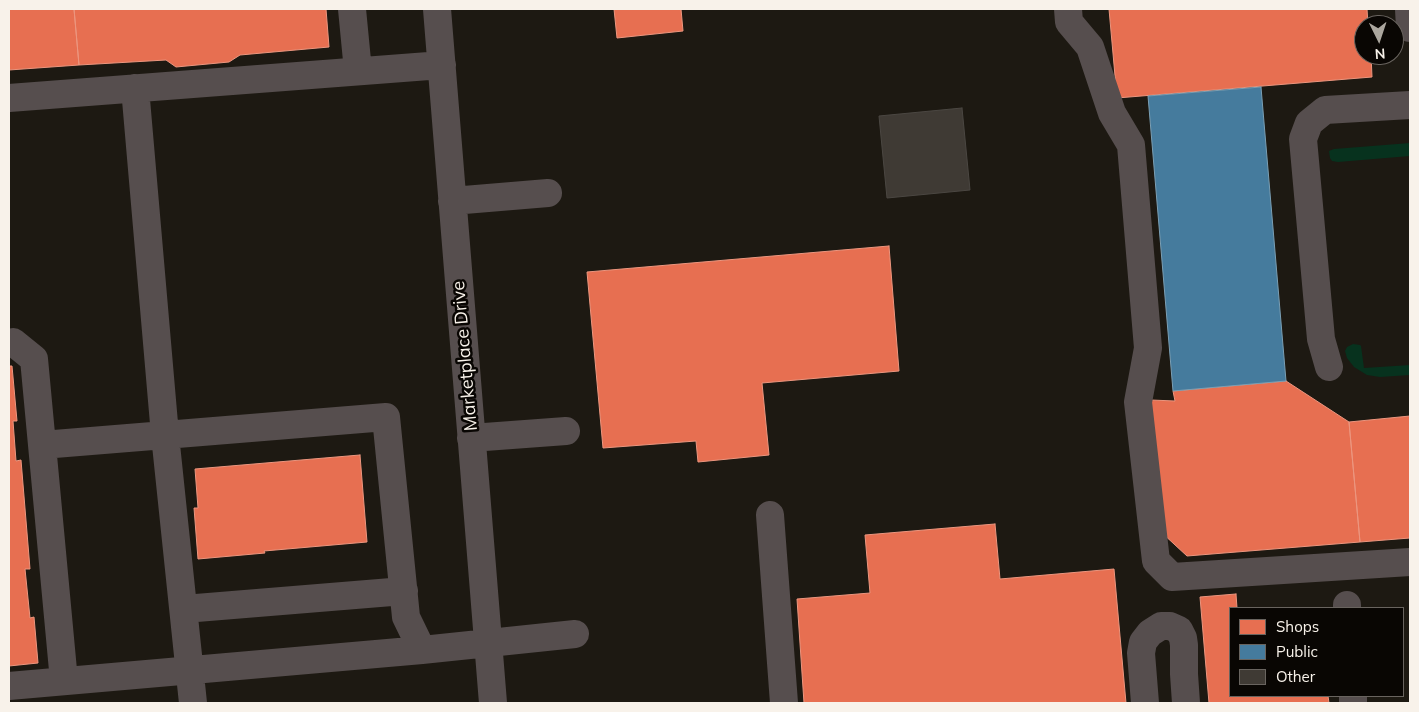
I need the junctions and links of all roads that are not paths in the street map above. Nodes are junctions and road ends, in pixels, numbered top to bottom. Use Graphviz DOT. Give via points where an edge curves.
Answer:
graph roads {
  1 [pos="352,9"];
  2 [pos="437,9"];
  3 [pos="1068,9"];
  4 [pos="1409,9"];
  5 [pos="1410,28"];
  6 [pos="442,65"];
  7 [pos="358,71"];
  8 [pos="135,88"];
  9 [pos="9,98"];
  10 [pos="1410,105"];
  11 [pos="548,193"];
  12 [pos="452,202"];
  13 [pos="9,343"];
  14 [pos="1329,367"];
  15 [pos="566,431"];
  16 [pos="165,435"];
  17 [pos="471,438"];
  18 [pos="42,445"];
  19 [pos="770,515"];
  20 [pos="1410,562"];
  21 [pos="404,591"];
  22 [pos="184,609"];
  23 [pos="575,634"];
  24 [pos="488,643"];
  25 [pos="422,650"];
  26 [pos="190,670"];
  27 [pos="64,681"];
  28 [pos="9,686"];
  29 [pos="193,703"];
  30 [pos="493,703"];
  31 [pos="784,703"];
  32 [pos="1145,703"];
  33 [pos="1186,703"];
  1 -- 7 [label="street"];
  2 -- 6 [label="street, Marketplace Drive"];
  3 -- 20 [label="street" via="1069,22 1090,47 1112,113 1131,145 1148,348 1138,402 1156,561 1172,577"];
  4 -- 5 [label="street"];
  6 -- 7 [label="street"];
  6 -- 12 [label="street, Marketplace Drive"];
  7 -- 8 [label="street"];
  8 -- 9 [label="street"];
  8 -- 16 [label="street"];
  10 -- 14 [label="street" via="1325,110 1308,123 1303,139 1321,339"];
  11 -- 12 [label="street"];
  12 -- 17 [label="street, Marketplace Drive"];
  13 -- 18 [label="street" via="13,342 34,359"];
  15 -- 17 [label="street"];
  16 -- 18 [label="street"];
  16 -- 21 [label="street" via="386,417"];
  16 -- 22 [label="street"];
  17 -- 24 [label="street, Marketplace Drive"];
  18 -- 27 [label="street"];
  19 -- 31 [label="street"];
  21 -- 22 [label="street"];
  21 -- 25 [label="street" via="406,617"];
  22 -- 26 [label="street"];
  23 -- 24 [label="street"];
  24 -- 25 [label="street"];
  24 -- 30 [label="street, Marketplace Drive"];
  25 -- 26 [label="street"];
  26 -- 27 [label="street"];
  26 -- 29 [label="street"];
  27 -- 28 [label="street"];
  32 -- 33 [label="street" via="1143,642 1160,626 1170,626 1179,630 1183,638"];
}
